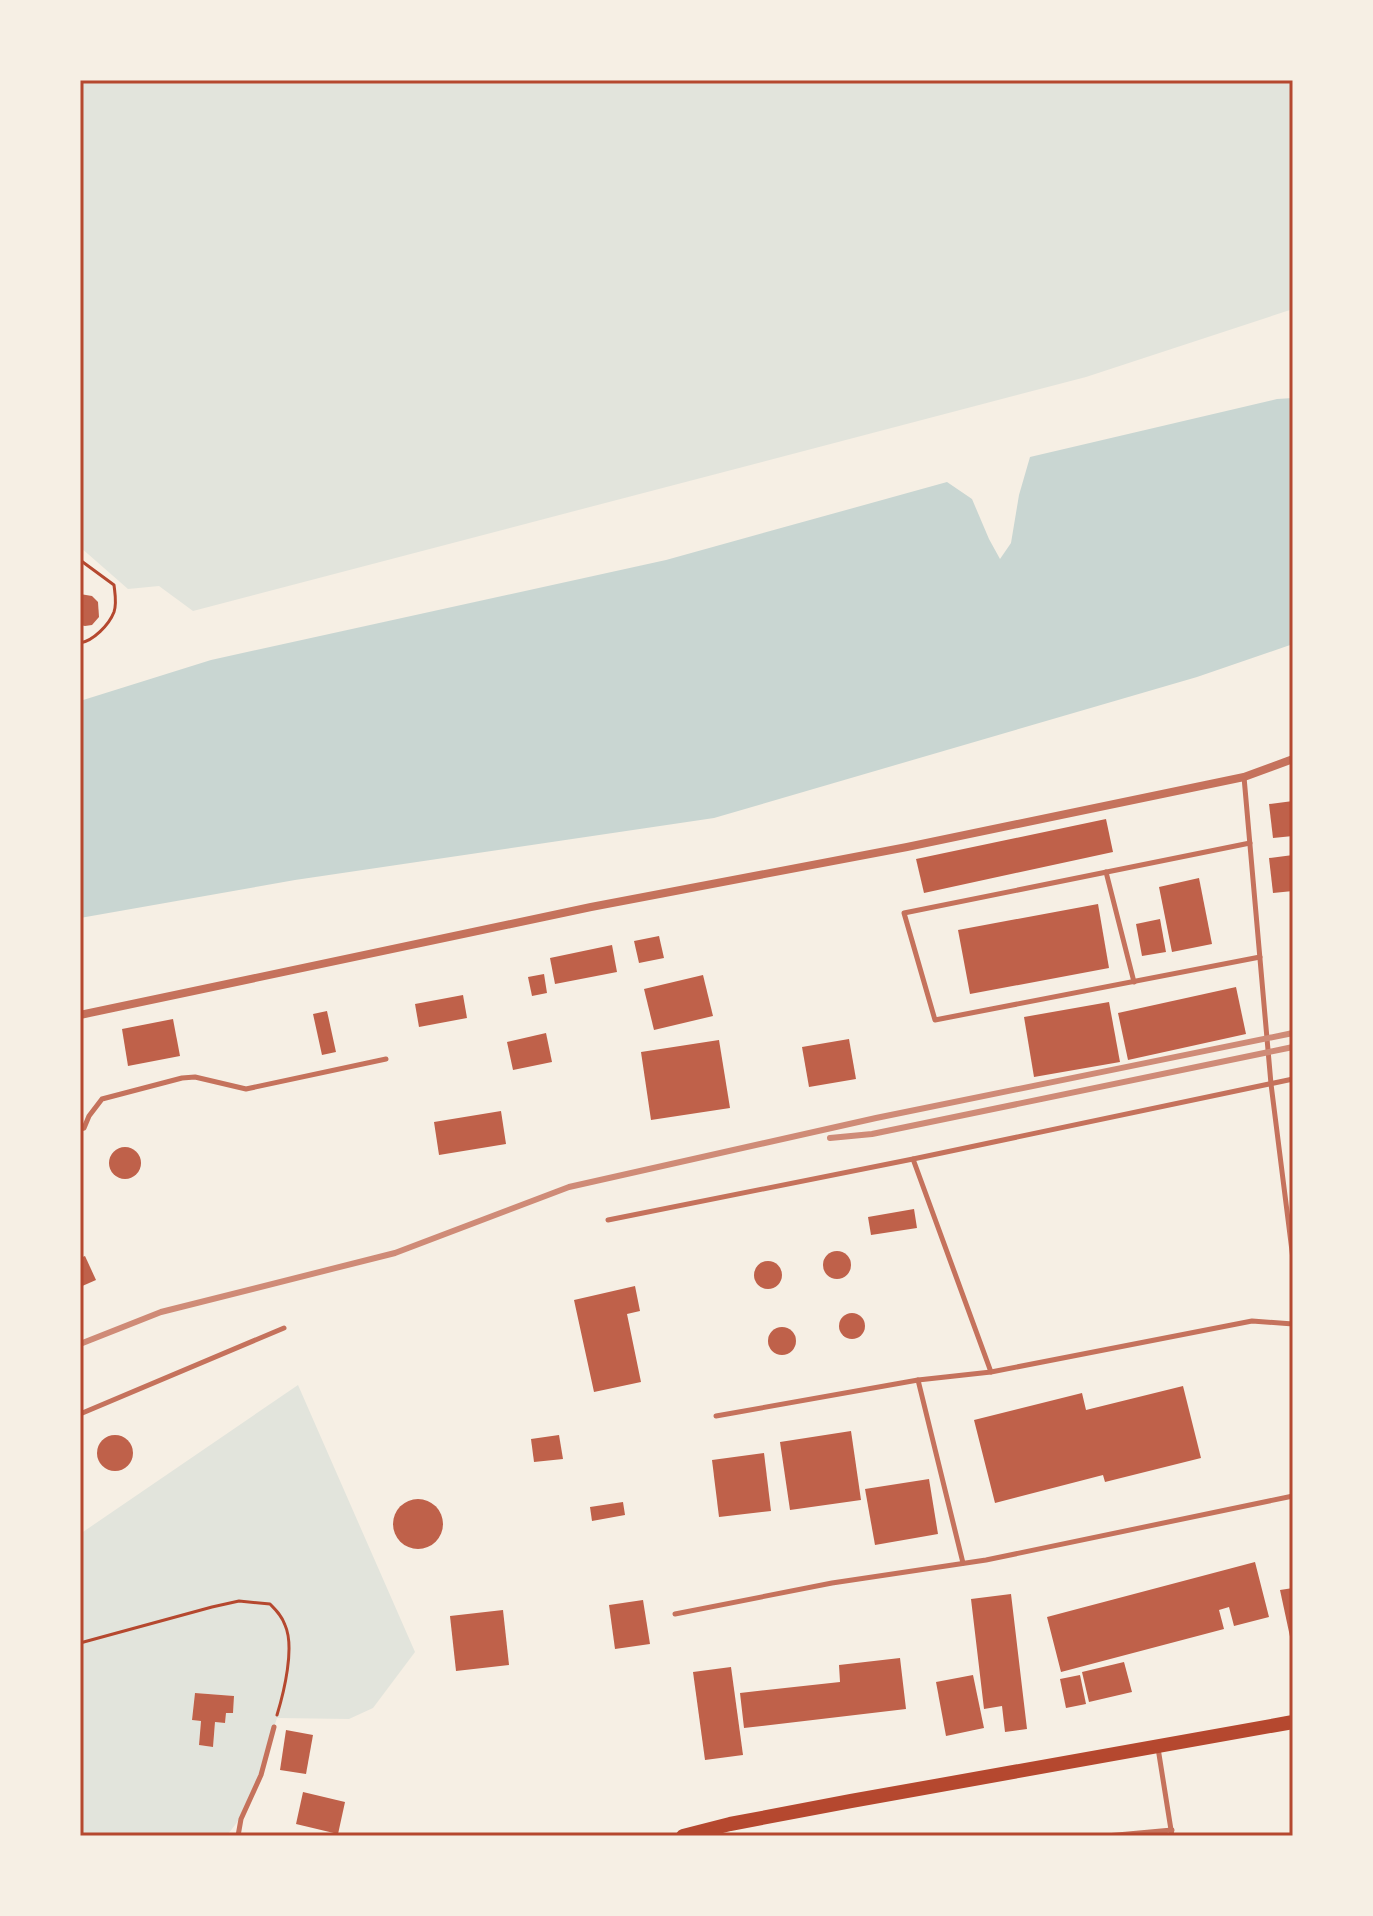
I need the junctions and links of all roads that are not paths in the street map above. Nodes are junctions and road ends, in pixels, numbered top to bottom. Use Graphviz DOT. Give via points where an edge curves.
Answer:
graph roads {
  1 [pos="1293,759"];
  2 [pos="1244,777"];
  3 [pos="1250,843"];
  4 [pos="1106,872"];
  5 [pos="1260,957"];
  6 [pos="1134,982"];
  7 [pos="80,1015"];
  8 [pos="386,1059"];
  9 [pos="1293,1079"];
  10 [pos="1271,1084"];
  11 [pos="80,1129"];
  12 [pos="913,1159"];
  13 [pos="608,1220"];
  14 [pos="1293,1259"];
  15 [pos="1293,1324"];
  16 [pos="284,1328"];
  17 [pos="991,1372"];
  18 [pos="918,1380"];
  19 [pos="80,1414"];
  20 [pos="716,1416"];
  21 [pos="1293,1496"];
  22 [pos="963,1563"];
  23 [pos="675,1614"];
  24 [pos="1293,1722"];
  25 [pos="274,1727"];
  26 [pos="1158,1747"];
  27 [pos="1172,1833"];
  28 [pos="238,1836"];
  29 [pos="683,1836"];
  30 [pos="1106,1836"];
  1 -- 2 [label="street"];
  2 -- 3 [label="lane"];
  2 -- 7 [label="street"];
  3 -- 4 [label="lane"];
  3 -- 5 [label="lane"];
  4 -- 6 [label="lane"];
  4 -- 6 [label="lane" via="904,913 935,1020"];
  5 -- 6 [label="lane"];
  5 -- 10 [label="lane"];
  8 -- 11 [label="lane" via="246,1089 182,1078 102,1099"];
  9 -- 10 [label="lane"];
  10 -- 12 [label="lane"];
  10 -- 14 [label="lane"];
  12 -- 13 [label="lane"];
  12 -- 17 [label="lane"];
  15 -- 17 [label="lane" via="1252,1321"];
  16 -- 19 [label="lane"];
  17 -- 18 [label="lane"];
  18 -- 20 [label="lane"];
  18 -- 22 [label="lane"];
  21 -- 22 [label="lane"];
  22 -- 23 [label="lane"];
  24 -- 26 [label="main road"];
  25 -- 28 [label="lane"];
  26 -- 27 [label="lane"];
  26 -- 29 [label="main road"];
  27 -- 30 [label="lane"];
}
